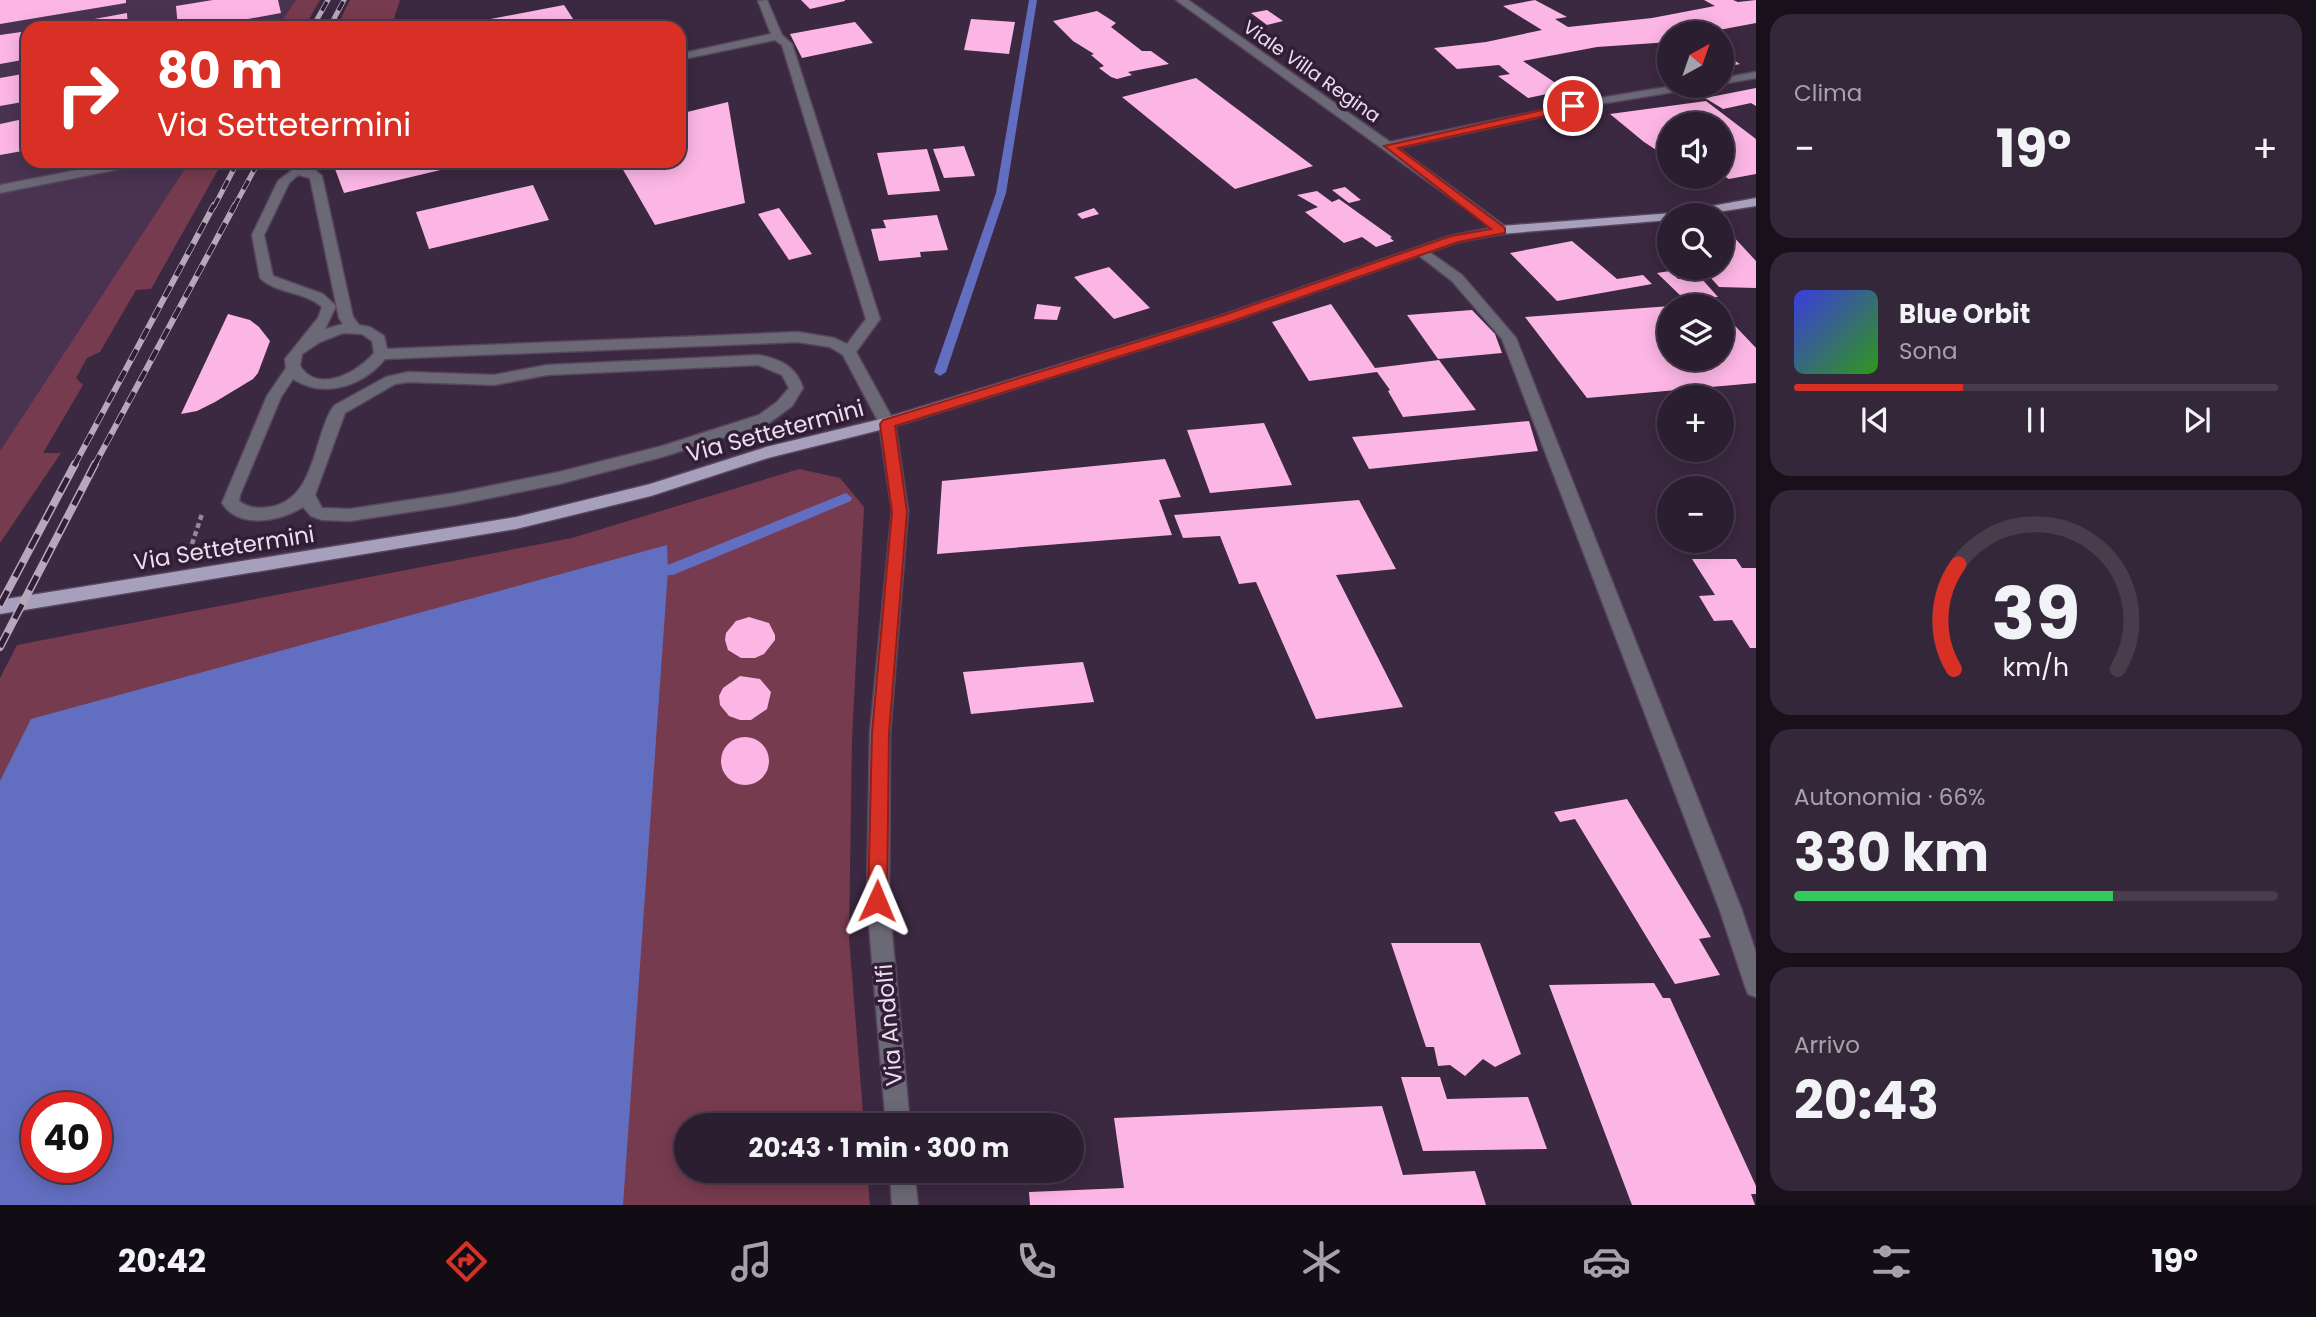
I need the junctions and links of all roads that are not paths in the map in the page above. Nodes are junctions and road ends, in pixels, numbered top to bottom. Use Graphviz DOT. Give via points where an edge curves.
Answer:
graph roads {
  1 [pos="1181,0"];
  2 [pos="764,1"];
  3 [pos="777,36"];
  4 [pos="686,56"];
  5 [pos="1756,75"];
  6 [pos="1734,79"];
  7 [pos="1657,92"];
  8 [pos="1389,146"];
  9 [pos="105,168"];
  10 [pos="0,189"];
  11 [pos="1756,202"];
  12 [pos="1734,206"];
  13 [pos="1657,217"];
  14 [pos="1501,230"];
  15 [pos="1422,251"];
  16 [pos="354,328"];
  17 [pos="748,338"];
  18 [pos="309,341"];
  19 [pos="849,352"];
  20 [pos="381,354"];
  21 [pos="729,362"];
  22 [pos="293,368"];
  23 [pos="887,424"];
  24 [pos="307,495"];
  25 [pos="0,607"];
  26 [pos="1756,986"];
  27 [pos="897,1113"];
  28 [pos="903,1183"];
  29 [pos="905,1205"];
  1 -- 8 [label="street, Viale Villa Regina"];
  2 -- 3 [label="street"];
  3 -- 4 [label="street"];
  3 -- 19 [label="street" via="787,44 873,319"];
  5 -- 6 [label="street"];
  7 -- 8 [label="street, Viale Villa Regina"];
  8 -- 14 [label="street, Viale Villa Regina"];
  9 -- 10 [label="street"];
  11 -- 12 [label="main road"];
  13 -- 14 [label="main road, Via Settetermini"];
  14 -- 15 [label="main road, Via Settetermini"];
  15 -- 23 [label="main road, Via Settetermini" via="1226,319"];
  15 -- 26 [label="street" via="1457,278 1509,338"];
  16 -- 18 [label="street" via="330,331"];
  16 -- 18 [label="street" via="346,318 316,176 309,171 295,172 284,181 258,241 267,278 319,297 328,306 325,319"];
  16 -- 20 [label="street" via="379,339"];
  17 -- 19 [label="street" via="818,339"];
  17 -- 20 [label="street"];
  17 -- 21 [label="street" via="743,356"];
  18 -- 22 [label="street" via="294,358"];
  19 -- 23 [label="street, Via Andolfi"];
  20 -- 22 [label="street" via="364,372 336,383 307,381"];
  21 -- 24 [label="street" via="547,370 494,380 391,380 340,409"];
  21 -- 24 [label="street" via="773,362 794,377 796,388 779,410 764,419 528,485 350,515 312,510"];
  22 -- 24 [label="street" via="274,396 230,503 247,513 274,513 298,505"];
  23 -- 25 [label="main road, Via Settetermini" via="516,523"];
  23 -- 27 [label="street, Via Andolfi" via="900,512 880,733 877,901"];
  28 -- 29 [label="street"];
}
